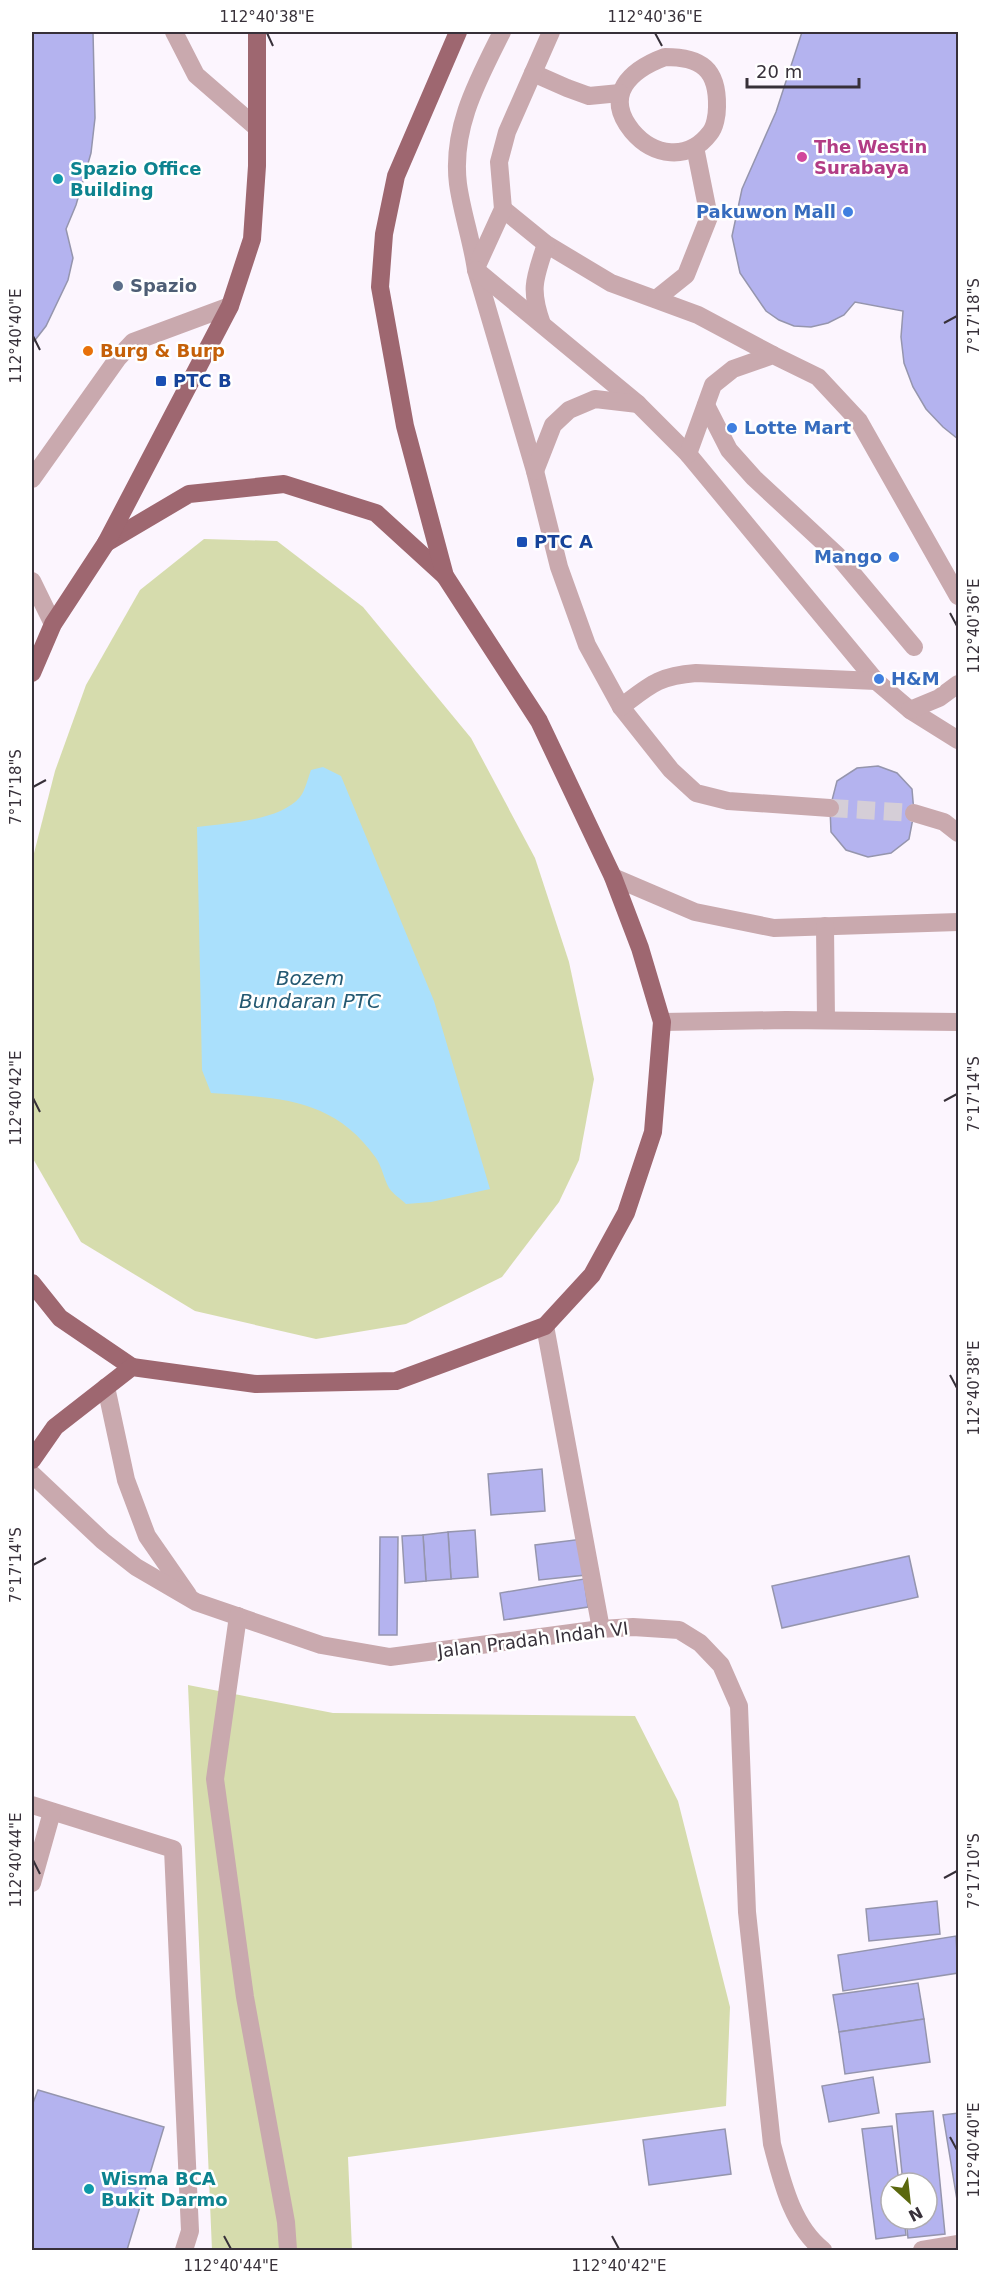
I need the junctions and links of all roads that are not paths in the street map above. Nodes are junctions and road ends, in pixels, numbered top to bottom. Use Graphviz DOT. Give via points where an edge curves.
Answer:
graph roads {
  1 [pos="174,32"];
  2 [pos="257,32"];
  3 [pos="458,32"];
  4 [pos="502,32"];
  5 [pos="551,32"];
  6 [pos="533,73"];
  7 [pos="620,93"];
  8 [pos="257,128"];
  9 [pos="695,147"];
  10 [pos="503,209"];
  11 [pos="546,244"];
  12 [pos="476,270"];
  13 [pos="656,299"];
  14 [pos="230,306"];
  15 [pos="542,326"];
  16 [pos="773,355"];
  17 [pos="638,404"];
  18 [pos="706,405"];
  19 [pos="688,454"];
  20 [pos="535,471"];
  21 [pos="32,479"];
  22 [pos="106,543"];
  23 [pos="445,576"];
  24 [pos="32,581"];
  25 [pos="958,596"];
  26 [pos="53,624"];
  27 [pos="914,647"];
  28 [pos="32,673"];
  29 [pos="876,681"];
  30 [pos="958,684"];
  31 [pos="621,707"];
  32 [pos="910,710"];
  33 [pos="958,740"];
  34 [pos="830,808"];
  35 [pos="914,813"];
  36 [pos="958,833"];
  37 [pos="613,877"];
  38 [pos="958,922"];
  39 [pos="825,926"];
  40 [pos="826,1020"];
  41 [pos="662,1022"];
  42 [pos="958,1022"];
  43 [pos="32,1284"];
  44 [pos="545,1326"];
  45 [pos="132,1367"];
  46 [pos="106,1387"];
  47 [pos="32,1460"];
  48 [pos="32,1474"];
  49 [pos="191,1599"];
  50 [pos="238,1616"];
  51 [pos="601,1629"];
  52 [pos="32,1805"];
  53 [pos="52,1812"];
  54 [pos="32,1883"];
  55 [pos="958,2244"];
  56 [pos="184,2250"];
  57 [pos="288,2250"];
  58 [pos="816,2250"];
  59 [pos="922,2250"];
  1 -- 8 [label="street" via="196,75"];
  2 -- 8 [label="main road"];
  3 -- 23 [label="main road" via="396,176 384,234 380,287 405,426"];
  4 -- 12 [label="street" via="467,103 459,146 461,206"];
  5 -- 6 [label="street"];
  6 -- 7 [label="street" via="589,96"];
  6 -- 10 [label="street" via="507,132 499,162"];
  7 -- 9 [label="street" via="621,111 642,144 678,153"];
  7 -- 9 [label="street" via="630,76 647,63 664,57 685,57 702,64 713,77 717,115 711,132"];
  8 -- 14 [label="main road" via="252,239"];
  9 -- 13 [label="street" via="709,218 686,275"];
  10 -- 11 [label="street"];
  10 -- 12 [label="street"];
  11 -- 13 [label="street" via="611,283"];
  11 -- 15 [label="street" via="533,283 534,303"];
  12 -- 15 [label="street"];
  12 -- 20 [label="street"];
  13 -- 16 [label="street" via="698,315"];
  14 -- 21 [label="street" via="134,342 118,358"];
  14 -- 22 [label="main road"];
  15 -- 17 [label="street"];
  16 -- 18 [label="street" via="733,369 713,385"];
  16 -- 25 [label="street" via="818,377 859,421"];
  17 -- 19 [label="street"];
  17 -- 20 [label="street" via="595,399 569,410 553,425"];
  18 -- 19 [label="street"];
  18 -- 27 [label="street" via="729,450 837,555"];
  19 -- 29 [label="street"];
  20 -- 31 [label="street" via="559,567 587,645"];
  22 -- 23 [label="main road" via="189,494 284,484 376,513"];
  22 -- 26 [label="main road"];
  23 -- 37 [label="main road" via="538,721"];
  24 -- 26 [label="street"];
  26 -- 28 [label="main road"];
  29 -- 31 [label="street" via="672,675 652,684"];
  29 -- 32 [label="street"];
  30 -- 32 [label="street" via="939,698"];
  31 -- 34 [label="street" via="671,770 696,793 728,801"];
  32 -- 33 [label="street"];
  35 -- 36 [label="street" via="944,822"];
  37 -- 39 [label="street" via="695,912 774,928"];
  37 -- 41 [label="main road"];
  38 -- 39 [label="street"];
  39 -- 40 [label="street"];
  40 -- 41 [label="street"];
  40 -- 42 [label="street"];
  41 -- 44 [label="main road" via="653,1132 626,1213 592,1275"];
  43 -- 45 [label="main road" via="60,1318"];
  44 -- 45 [label="main road" via="396,1381 256,1384"];
  44 -- 51 [label="street"];
  45 -- 46 [label="main road"];
  46 -- 47 [label="main road" via="55,1427"];
  46 -- 49 [label="street" via="126,1480 147,1536"];
  48 -- 49 [label="street, Jalan Pradah Indah VI" via="136,1567"];
  49 -- 50 [label="street, Jalan Pradah Indah VI"];
  50 -- 51 [label="street, Jalan Pradah Indah VI" via="321,1645 390,1657"];
  50 -- 57 [label="street" via="215,1779 244,1997"];
  51 -- 58 [label="street, Jalan Pradah Indah VI" via="679,1630 700,1643 722,1665 739,1706 747,1912 772,2144 798,2222"];
  52 -- 53 [label="street"];
  53 -- 54 [label="street"];
  53 -- 56 [label="street" via="172,1849 190,2231"];
  55 -- 59 [label="street"];
}
